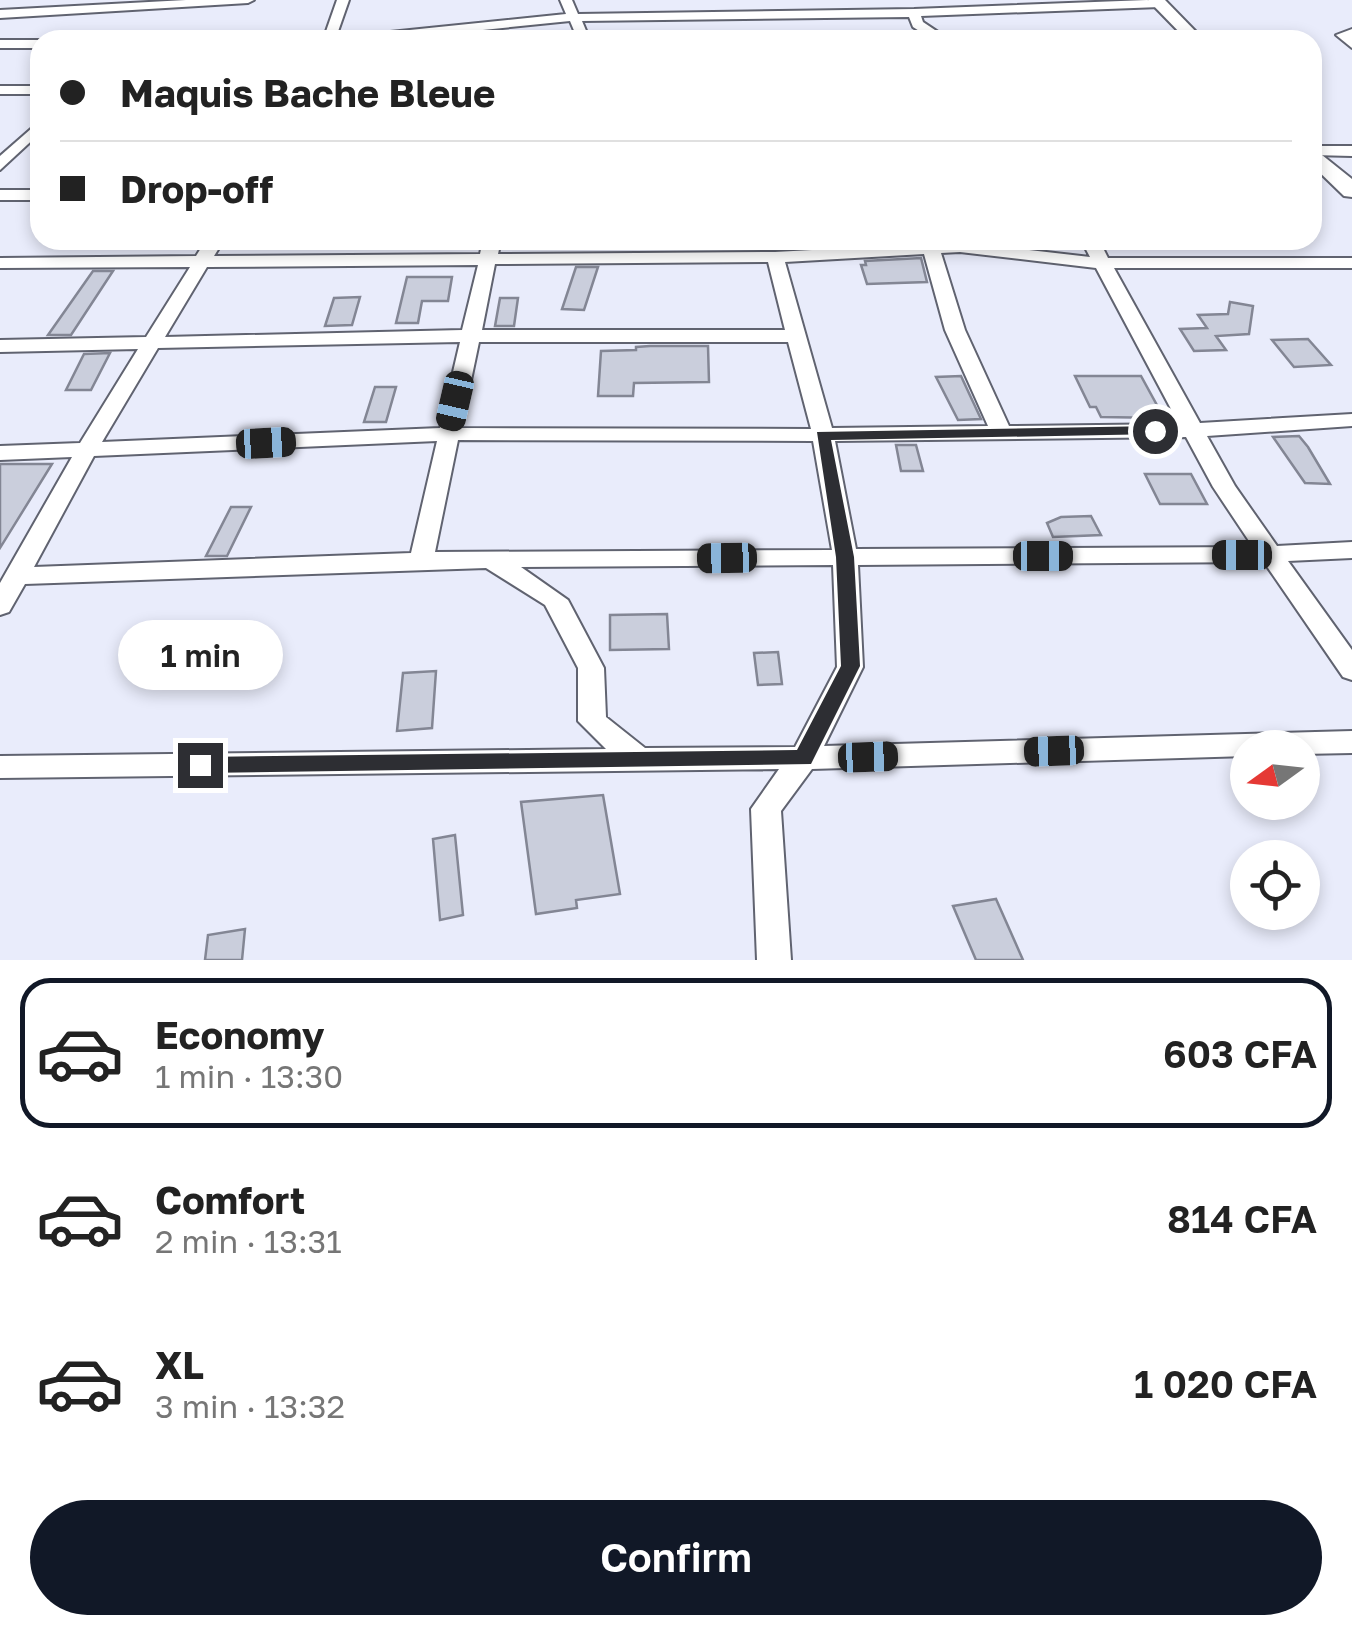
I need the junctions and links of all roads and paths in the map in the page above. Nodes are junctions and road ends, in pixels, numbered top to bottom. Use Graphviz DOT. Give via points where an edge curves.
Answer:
graph roads {
  1 [pos="20,0"];
  2 [pos="248,0"];
  3 [pos="343,0"];
  4 [pos="566,0"];
  5 [pos="1158,2"];
  6 [pos="914,12"];
  7 [pos="0,14"];
  8 [pos="24,16"];
  9 [pos="575,18"];
  10 [pos="332,30"];
  11 [pos="453,30"];
  12 [pos="580,30"];
  13 [pos="926,30"];
  14 [pos="1186,30"];
  15 [pos="1352,33"];
  16 [pos="0,44"];
  17 [pos="30,44"];
  18 [pos="1352,44"];
  19 [pos="0,90"];
  20 [pos="30,90"];
  21 [pos="0,137"];
  22 [pos="30,137"];
  23 [pos="30,140"];
  24 [pos="1352,151"];
  25 [pos="1322,152"];
  26 [pos="1322,162"];
  27 [pos="0,164"];
  28 [pos="1352,191"];
  29 [pos="30,194"];
  30 [pos="0,195"];
  31 [pos="209,250"];
  32 [pos="490,250"];
  33 [pos="931,250"];
  34 [pos="1004,250"];
  35 [pos="1095,250"];
  36 [pos="775,257"];
  37 [pos="0,263"];
  38 [pos="1101,263"];
  39 [pos="1352,263"];
  40 [pos="201,264"];
  41 [pos="470,336"];
  42 [pos="796,336"];
  43 [pos="156,341"];
  44 [pos="0,346"];
  45 [pos="1352,420"];
  46 [pos="1193,430"];
  47 [pos="1002,433"];
  48 [pos="448,434"];
  49 [pos="823,436"];
  50 [pos="85,452"];
  51 [pos="0,454"];
  52 [pos="1352,550"];
  53 [pos="1271,554"];
  54 [pos="845,557"];
  55 [pos="421,560"];
  56 [pos="491,560"];
  57 [pos="18,576"];
  58 [pos="0,606"];
  59 [pos="1352,670"];
  60 [pos="1352,742"];
  61 [pos="804,758"];
  62 [pos="639,760"];
  63 [pos="0,767"];
  64 [pos="774,960"];
  1 -- 8 [label="street"];
  2 -- 8 [label="street"];
  3 -- 10 [label="street"];
  4 -- 9 [label="street"];
  5 -- 6 [label="street"];
  5 -- 14 [label="street"];
  6 -- 9 [label="street"];
  6 -- 13 [label="street"];
  7 -- 8 [label="street"];
  9 -- 11 [label="street"];
  9 -- 12 [label="street"];
  15 -- 18 [label="street" via="1342,35"];
  16 -- 17 [label="street"];
  19 -- 20 [label="street"];
  21 -- 22 [label="street"];
  23 -- 27 [label="street"];
  24 -- 25 [label="street"];
  26 -- 28 [label="street"];
  29 -- 30 [label="street"];
  31 -- 40 [label="street"];
  32 -- 36 [label="street"];
  32 -- 40 [label="street"];
  32 -- 41 [label="street"];
  33 -- 36 [label="street"];
  33 -- 47 [label="street" via="956,330"];
  34 -- 38 [label="street"];
  35 -- 38 [label="street"];
  36 -- 42 [label="street"];
  37 -- 40 [label="street"];
  38 -- 39 [label="street"];
  38 -- 46 [label="street"];
  40 -- 43 [label="street"];
  41 -- 42 [label="street"];
  41 -- 43 [label="street"];
  41 -- 48 [label="street"];
  42 -- 49 [label="street"];
  43 -- 44 [label="street"];
  43 -- 50 [label="street"];
  45 -- 46 [label="street"];
  46 -- 47 [label="street"];
  46 -- 53 [label="street"];
  47 -- 49 [label="street"];
  48 -- 49 [label="street"];
  48 -- 50 [label="street"];
  48 -- 55 [label="street"];
  49 -- 54 [label="street"];
  50 -- 51 [label="street"];
  50 -- 57 [label="street"];
  52 -- 53 [label="street"];
  53 -- 54 [label="street"];
  53 -- 59 [label="street"];
  54 -- 56 [label="street"];
  54 -- 61 [label="street" via="850,666"];
  55 -- 56 [label="street"];
  55 -- 57 [label="street"];
  56 -- 62 [label="street" via="556,600 591,668 592,721"];
  57 -- 58 [label="street"];
  60 -- 61 [label="street"];
  61 -- 62 [label="street"];
  61 -- 64 [label="street" via="766,808"];
  62 -- 63 [label="street"];
}
